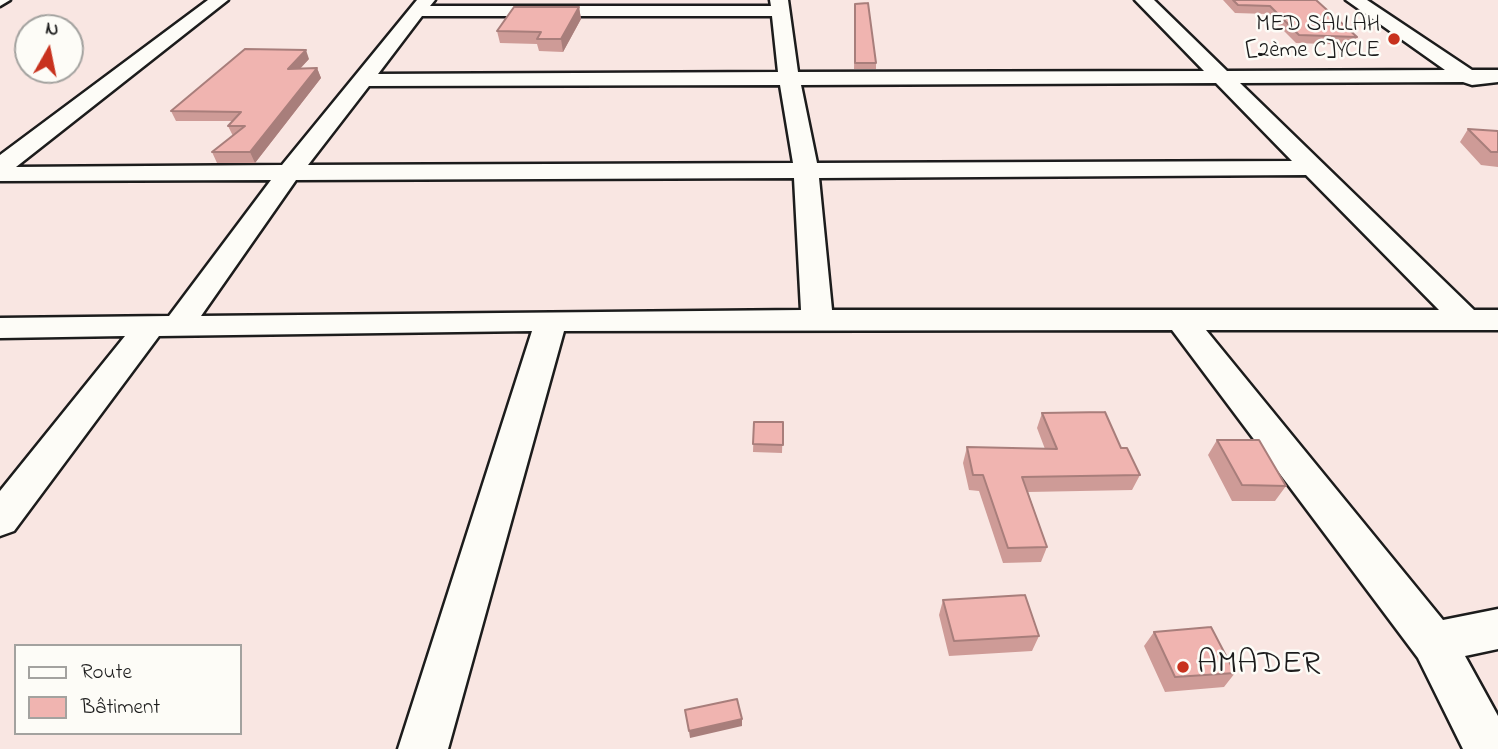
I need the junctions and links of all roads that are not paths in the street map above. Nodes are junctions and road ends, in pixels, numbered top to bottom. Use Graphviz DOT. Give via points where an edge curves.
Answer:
graph roads {
  1 [pos="219,0"];
  2 [pos="1144,0"];
  3 [pos="1355,0"];
  4 [pos="421,6"];
  5 [pos="780,6"];
  6 [pos="1220,76"];
  7 [pos="1498,76"];
  8 [pos="1469,77"];
  9 [pos="789,78"];
  10 [pos="363,80"];
  11 [pos="1498,96"];
  12 [pos="0,167"];
  13 [pos="1313,168"];
  14 [pos="806,170"];
  15 [pos="289,173"];
  16 [pos="0,174"];
  17 [pos="817,320"];
  18 [pos="1181,320"];
  19 [pos="1466,320"];
  20 [pos="1498,320"];
  21 [pos="551,321"];
  22 [pos="164,326"];
  23 [pos="0,328"];
  24 [pos="0,520"];
  25 [pos="1498,629"];
  26 [pos="1434,643"];
  27 [pos="423,749"];
  28 [pos="1489,749"];
  1 -- 12 [label="street"];
  2 -- 6 [label="street"];
  3 -- 8 [label="street"];
  4 -- 5 [label="street"];
  4 -- 10 [label="street"];
  5 -- 9 [label="street"];
  6 -- 8 [label="street"];
  6 -- 9 [label="street"];
  6 -- 13 [label="street"];
  7 -- 8 [label="street"];
  8 -- 11 [label="street"];
  9 -- 10 [label="street"];
  9 -- 14 [label="street"];
  10 -- 15 [label="street"];
  13 -- 14 [label="street"];
  13 -- 19 [label="street"];
  14 -- 15 [label="street"];
  14 -- 17 [label="street"];
  15 -- 16 [label="street"];
  15 -- 22 [label="street"];
  17 -- 18 [label="street"];
  17 -- 21 [label="street"];
  18 -- 19 [label="street"];
  18 -- 26 [label="street"];
  19 -- 20 [label="street"];
  21 -- 22 [label="street"];
  21 -- 27 [label="street"];
  22 -- 23 [label="street"];
  22 -- 24 [label="street"];
  25 -- 26 [label="street"];
  26 -- 28 [label="street"];
}
